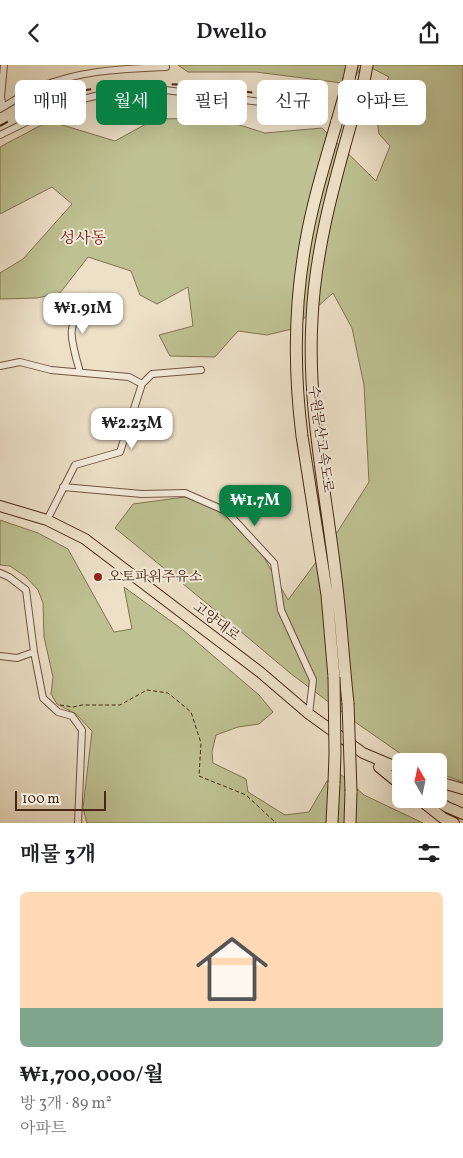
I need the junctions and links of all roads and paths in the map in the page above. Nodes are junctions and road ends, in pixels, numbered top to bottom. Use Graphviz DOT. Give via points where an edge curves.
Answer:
graph roads {
  1 [pos="4,65"];
  2 [pos="352,65"];
  3 [pos="367,65"];
  4 [pos="166,67"];
  5 [pos="0,97"];
  6 [pos="257,102"];
  7 [pos="1,108"];
  8 [pos="0,135"];
  9 [pos="89,297"];
  10 [pos="0,366"];
  11 [pos="201,369"];
  12 [pos="80,372"];
  13 [pos="142,384"];
  14 [pos="63,487"];
  15 [pos="0,506"];
  16 [pos="47,520"];
  17 [pos="0,573"];
  18 [pos="34,652"];
  19 [pos="0,656"];
  20 [pos="48,703"];
  21 [pos="309,714"];
  22 [pos="392,765"];
  23 [pos="392,775"];
  24 [pos="392,778"];
  25 [pos="448,784"];
  26 [pos="463,789"];
  27 [pos="447,807"];
  28 [pos="430,808"];
  29 [pos="463,814"];
  30 [pos="78,823"];
  31 [pos="276,823"];
  32 [pos="332,823"];
  33 [pos="350,823"];
  34 [pos="454,823"];
  1 -- 5 [label="street"];
  2 -- 32 [label="highway, 수원문산고속도로, bridge" via="305,245 296,363 302,436 327,595 334,677"];
  3 -- 33 [label="highway, 수원문산고속도로, bridge" via="320,244 313,299 311,356 315,429 335,571 348,703"];
  4 -- 7 [label="street" via="78,75 36,88"];
  5 -- 7 [label="street"];
  6 -- 8 [label="street" via="149,88 120,90 45,113"];
  9 -- 12 [label="street" via="71,329"];
  10 -- 12 [label="street" via="20,363"];
  11 -- 13 [label="street" via="152,374"];
  12 -- 13 [label="street" via="129,377"];
  13 -- 14 [label="street" via="120,451 75,465"];
  14 -- 16 [label="street"];
  14 -- 21 [label="street" via="142,494 185,493 226,511 274,563 281,610 313,680"];
  15 -- 16 [label="main road, 고양대로"];
  16 -- 21 [label="main road, 고양대로" via="85,539 260,672"];
  17 -- 18 [label="street" via="26,590"];
  18 -- 19 [label="street" via="17,658"];
  18 -- 20 [label="street" via="43,698"];
  20 -- 30 [label="street" via="58,712 72,716 82,731"];
  20 -- 31 [label="path" via="73,707 120,705 147,690 168,693 191,712 201,743 199,776 246,795"];
  21 -- 22 [label="main road, 고양대로" via="363,753"];
  23 -- 24 [label="main road" via="379,767"];
  25 -- 26 [label="main road"];
  27 -- 29 [label="main road"];
  28 -- 34 [label="main road"];
}
